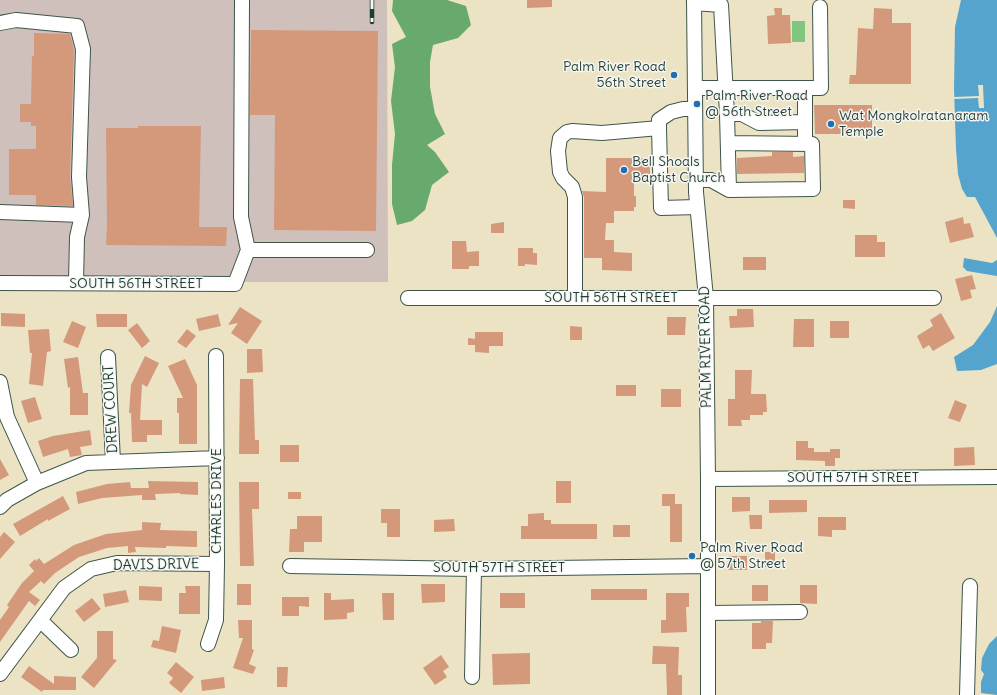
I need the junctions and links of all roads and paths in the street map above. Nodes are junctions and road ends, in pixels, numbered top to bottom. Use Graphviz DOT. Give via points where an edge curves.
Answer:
graph roads {
  1 [pos="242,0"];
  2 [pos="694,2"];
  3 [pos="820,7"];
  4 [pos="0,24"];
  5 [pos="695,88"];
  6 [pos="725,88"];
  7 [pos="805,88"];
  8 [pos="695,109"];
  9 [pos="728,114"];
  10 [pos="872,119"];
  11 [pos="880,119"];
  12 [pos="805,122"];
  13 [pos="659,128"];
  14 [pos="728,142"];
  15 [pos="805,144"];
  16 [pos="696,180"];
  17 [pos="729,190"];
  18 [pos="697,207"];
  19 [pos="0,212"];
  20 [pos="82,215"];
  21 [pos="248,250"];
  22 [pos="367,250"];
  23 [pos="0,284"];
  24 [pos="76,284"];
  25 [pos="408,298"];
  26 [pos="575,298"];
  27 [pos="706,298"];
  28 [pos="934,298"];
  29 [pos="216,356"];
  30 [pos="108,357"];
  31 [pos="0,382"];
  32 [pos="217,458"];
  33 [pos="113,462"];
  34 [pos="997,477"];
  35 [pos="708,480"];
  36 [pos="37,483"];
  37 [pos="0,507"];
  38 [pos="217,564"];
  39 [pos="290,566"];
  40 [pos="708,566"];
  41 [pos="474,569"];
  42 [pos="970,586"];
  43 [pos="800,612"];
  44 [pos="708,613"];
  45 [pos="41,621"];
  46 [pos="208,644"];
  47 [pos="71,650"];
  48 [pos="0,674"];
  49 [pos="472,677"];
  50 [pos="708,695"];
  51 [pos="967,695"];
  1 -- 21 [label="street" via="241,217"];
  2 -- 5 [label="street, PALM RIVER ROAD"];
  2 -- 6 [label="street" via="721,5"];
  3 -- 7 [label="street" via="821,88"];
  4 -- 20 [label="street" via="16,20 77,26 83,49 79,177"];
  5 -- 6 [label="street"];
  5 -- 8 [label="street, PALM RIVER ROAD"];
  6 -- 7 [label="street"];
  6 -- 9 [label="street"];
  7 -- 12 [label="street"];
  8 -- 13 [label="street" via="671,112 659,120"];
  8 -- 16 [label="street, PALM RIVER ROAD"];
  9 -- 12 [label="street" via="742,114 759,124"];
  9 -- 14 [label="street"];
  10 -- 11 [label="path"];
  12 -- 15 [label="street"];
  13 -- 18 [label="street" via="661,208"];
  13 -- 26 [label="street" via="602,133 572,131 560,138 560,172 572,187 575,197"];
  14 -- 15 [label="street"];
  14 -- 17 [label="street"];
  15 -- 17 [label="street" via="812,144 813,189"];
  16 -- 17 [label="street" via="711,180"];
  16 -- 18 [label="street, PALM RIVER ROAD"];
  18 -- 27 [label="street, PALM RIVER ROAD"];
  19 -- 20 [label="street"];
  20 -- 24 [label="street" via="77,237"];
  21 -- 22 [label="street"];
  21 -- 24 [label="street, SOUTH 56TH STREET" via="235,284"];
  23 -- 24 [label="street, SOUTH 56TH STREET"];
  25 -- 26 [label="street, SOUTH 56TH STREET"];
  26 -- 27 [label="street, SOUTH 56TH STREET"];
  27 -- 28 [label="street, SOUTH 56TH STREET"];
  27 -- 35 [label="street, PALM RIVER ROAD"];
  29 -- 32 [label="street, CHARLES DRIVE"];
  30 -- 33 [label="street, DREW COURT"];
  31 -- 36 [label="street" via="7,417"];
  32 -- 33 [label="street"];
  32 -- 38 [label="street, CHARLES DRIVE"];
  33 -- 36 [label="street" via="86,463"];
  34 -- 35 [label="street, SOUTH 57TH STREET"];
  35 -- 40 [label="street, PALM RIVER ROAD"];
  36 -- 37 [label="street" via="7,500"];
  38 -- 45 [label="street, DAVIS DRIVE" via="117,563 91,569 64,588"];
  38 -- 46 [label="street, CHARLES DRIVE" via="216,620"];
  39 -- 41 [label="street, SOUTH 57TH STREET"];
  40 -- 41 [label="street, SOUTH 57TH STREET"];
  40 -- 44 [label="street, PALM RIVER ROAD"];
  41 -- 49 [label="street"];
  42 -- 51 [label="street"];
  43 -- 44 [label="street"];
  44 -- 50 [label="street, PALM RIVER ROAD"];
  45 -- 47 [label="street"];
  45 -- 48 [label="street, DAVIS DRIVE"];
}
